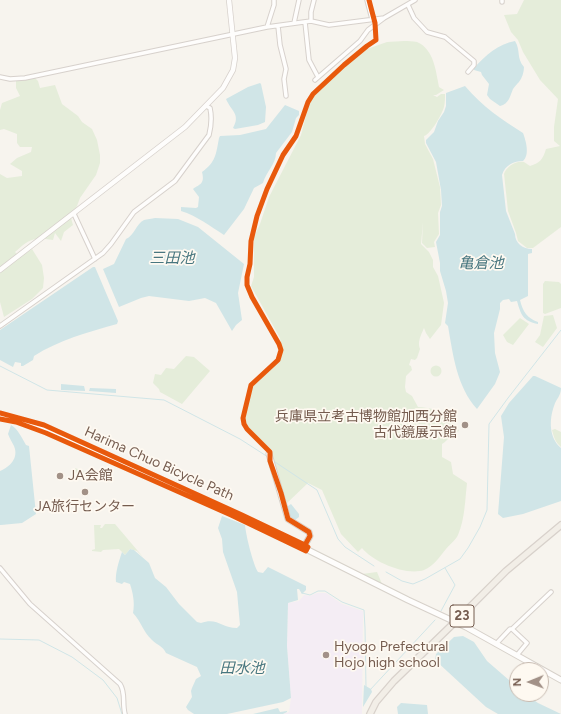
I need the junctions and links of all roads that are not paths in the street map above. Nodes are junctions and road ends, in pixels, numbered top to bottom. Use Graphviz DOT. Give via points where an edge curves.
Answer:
graph roads {
  1 [pos="229,0"];
  2 [pos="274,0"];
  3 [pos="299,0"];
  4 [pos="314,0"];
  5 [pos="367,0"];
  6 [pos="415,0"];
  7 [pos="408,5"];
  8 [pos="384,18"];
  9 [pos="372,19"];
  10 [pos="311,21"];
  11 [pos="305,22"];
  12 [pos="294,24"];
  13 [pos="278,26"];
  14 [pos="267,27"];
  15 [pos="232,34"];
  16 [pos="468,72"];
  17 [pos="0,77"];
  18 [pos="286,96"];
  19 [pos="206,106"];
  20 [pos="74,214"];
  21 [pos="95,259"];
  22 [pos="0,270"];
  23 [pos="0,326"];
  24 [pos="0,416"];
  25 [pos="270,454"];
  26 [pos="561,524"];
  27 [pos="305,545"];
  28 [pos="0,568"];
  29 [pos="551,592"];
  30 [pos="455,622"];
  31 [pos="512,629"];
  32 [pos="496,644"];
  33 [pos="517,656"];
  34 [pos="561,680"];
  35 [pos="125,714"];
  36 [pos="370,714"];
  1 -- 15 [label="street"];
  2 -- 14 [label="street"];
  3 -- 12 [label="street"];
  4 -- 10 [label="street"];
  5 -- 9 [label="street"];
  6 -- 7 [label="street"];
  7 -- 8 [label="street"];
  7 -- 16 [label="street" via="414,18 427,32 445,37 474,61"];
  8 -- 9 [label="street"];
  8 -- 11 [label="street" via="316,78 309,60"];
  9 -- 10 [label="street" via="329,25"];
  10 -- 11 [label="street"];
  11 -- 12 [label="street"];
  12 -- 13 [label="street"];
  13 -- 14 [label="street"];
  13 -- 18 [label="street" via="286,69"];
  14 -- 15 [label="street"];
  15 -- 17 [label="street" via="25,78"];
  15 -- 19 [label="street" via="235,58 233,70 223,88"];
  19 -- 20 [label="street" via="185,127"];
  19 -- 21 [label="street" via="211,112 211,128 205,142 175,181 134,212 111,244"];
  20 -- 21 [label="street"];
  20 -- 22 [label="street"];
  21 -- 23 [label="street"];
  24 -- 30 [label="main road" via="40,427 219,507"];
  25 -- 27 [label="main road" via="288,519 310,536"];
  26 -- 30 [label="main road, 23" via="506,571"];
  28 -- 35 [label="street" via="30,604 120,684 124,695"];
  29 -- 31 [label="street"];
  30 -- 32 [label="main road"];
  30 -- 36 [label="main road, 23" via="380,696"];
  31 -- 32 [label="street"];
  31 -- 33 [label="street" via="527,643"];
  32 -- 33 [label="main road"];
  33 -- 34 [label="main road"];
}
